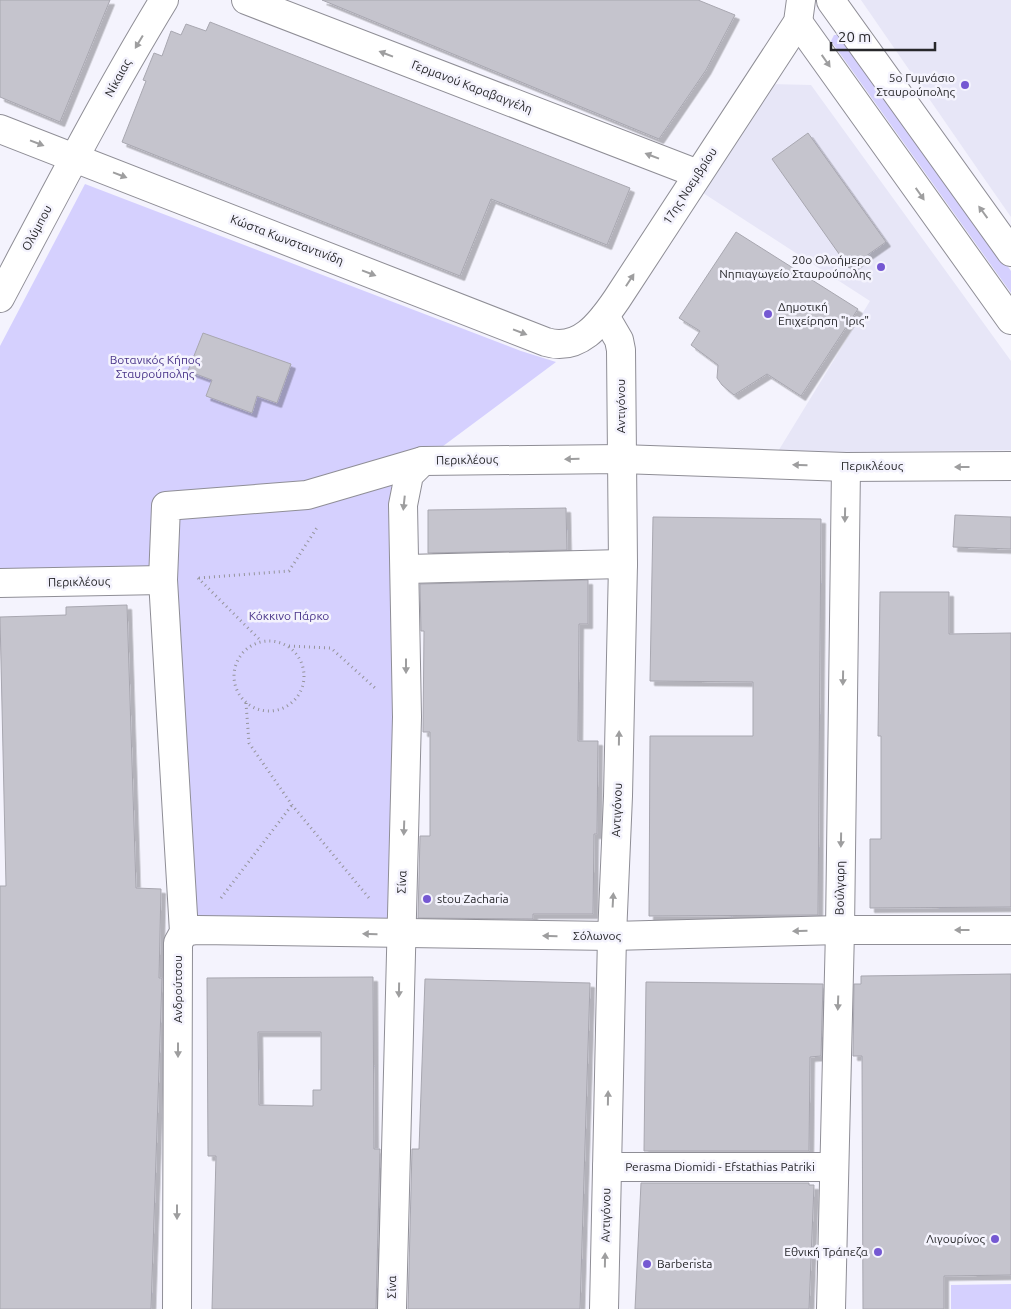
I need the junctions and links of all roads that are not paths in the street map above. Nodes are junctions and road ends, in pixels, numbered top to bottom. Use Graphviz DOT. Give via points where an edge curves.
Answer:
graph roads {
  1 [pos="164,0"];
  2 [pos="246,0"];
  3 [pos="832,0"];
  4 [pos="799,11"];
  5 [pos="0,129"];
  6 [pos="75,157"];
  7 [pos="698,174"];
  8 [pos="1011,252"];
  9 [pos="0,298"];
  10 [pos="605,316"];
  11 [pos="1011,320"];
  12 [pos="574,342"];
  13 [pos="621,459"];
  14 [pos="423,461"];
  15 [pos="1011,466"];
  16 [pos="846,467"];
  17 [pos="623,564"];
  18 [pos="406,569"];
  19 [pos="163,580"];
  20 [pos="0,583"];
  21 [pos="840,930"];
  22 [pos="1011,930"];
  23 [pos="190,931"];
  24 [pos="401,934"];
  25 [pos="612,936"];
  26 [pos="607,1167"];
  27 [pos="833,1167"];
  28 [pos="177,1309"];
  29 [pos="392,1309"];
  30 [pos="604,1309"];
  31 [pos="831,1309"];
  1 -- 6 [label="street, Νίκαιας, one-way"];
  7 -- 2 [label="street, Γερμανού Καραβαγγέλη, one-way"];
  3 -- 4 [label="street, 17ης Νοεμβρίου"];
  8 -- 3 [label="street, one-way"];
  4 -- 7 [label="street, 17ης Νοεμβρίου"];
  4 -- 11 [label="street, one-way"];
  5 -- 6 [label="street, Κώστα Κωνσταντινίδη, one-way"];
  6 -- 9 [label="street, Ολύμπου"];
  6 -- 12 [label="street, Κώστα Κωνσταντινίδη, one-way" via="546,342 562,345"];
  10 -- 7 [label="street, 17ης Νοεμβρίου, one-way"];
  10 -- 12 [label="street, 17ης Νοεμβρίου" via="592,331"];
  10 -- 13 [label="street, Αντιγόνου" via="621,350"];
  13 -- 14 [label="street, Περικλέους, one-way"];
  16 -- 13 [label="street, Περικλέους, one-way"];
  13 -- 17 [label="street, Αντιγόνου"];
  14 -- 18 [label="street, Σίνα, one-way" via="409,475 403,505"];
  14 -- 19 [label="street, Περικλέους" via="307,496 166,506"];
  15 -- 16 [label="street, Περικλέους, one-way"];
  16 -- 21 [label="street, Βούλγαρη, one-way"];
  17 -- 18 [label="street"];
  25 -- 17 [label="street, Αντιγόνου, one-way"];
  18 -- 24 [label="street, Σίνα, one-way" via="407,717"];
  19 -- 20 [label="street, Περικλέους"];
  19 -- 23 [label="street, Ανδρούτσου"];
  22 -- 21 [label="street, Σόλωνος, one-way"];
  21 -- 25 [label="street, Σόλωνος, one-way"];
  21 -- 27 [label="street, Βούλγαρη, one-way"];
  24 -- 23 [label="street, Σόλωνος, one-way"];
  23 -- 28 [label="street, Ανδρούτσου, one-way" via="178,943"];
  25 -- 24 [label="street, Σόλωνος, one-way"];
  24 -- 29 [label="street, Σίνα, one-way"];
  26 -- 25 [label="street, Αντιγόνου, one-way"];
  26 -- 27 [label="street, Perasma Diomidi - Efstathias Patriki"];
  30 -- 26 [label="street, Αντιγόνου, one-way"];
  27 -- 31 [label="street, Βούλγαρη"];
}
